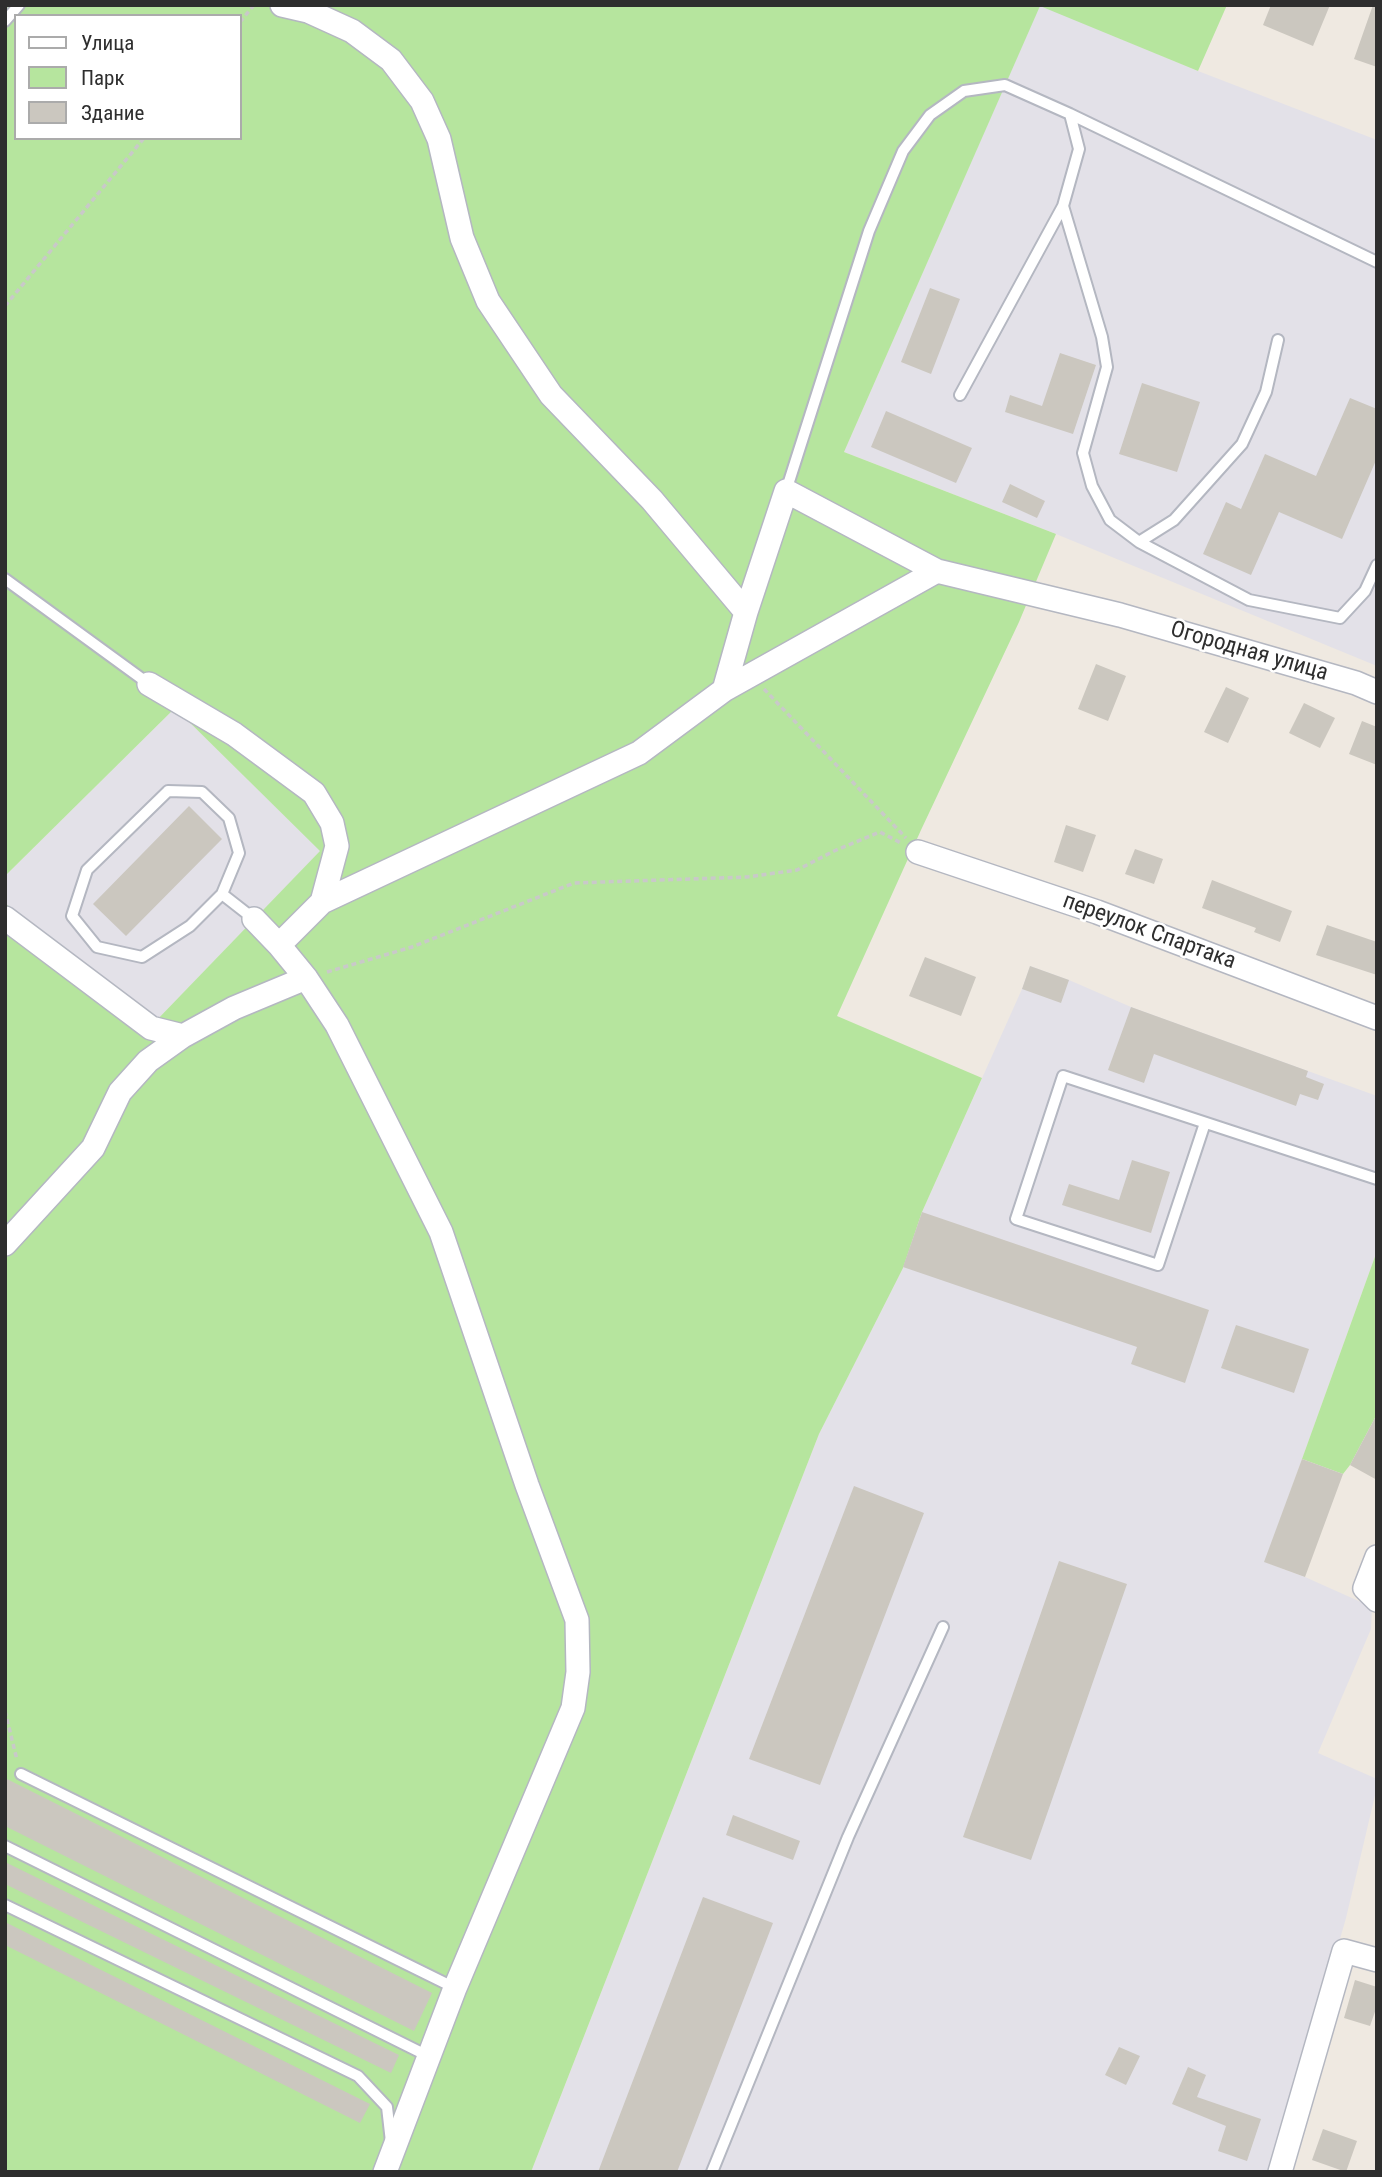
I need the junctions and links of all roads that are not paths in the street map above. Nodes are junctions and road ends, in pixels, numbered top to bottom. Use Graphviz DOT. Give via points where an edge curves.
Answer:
graph roads {
  1 [pos="19,5"];
  2 [pos="282,5"];
  3 [pos="5,21"];
  4 [pos="1070,114"];
  5 [pos="1063,206"];
  6 [pos="1377,262"];
  7 [pos="1278,340"];
  8 [pos="960,396"];
  9 [pos="786,491"];
  10 [pos="1139,542"];
  11 [pos="1377,565"];
  12 [pos="937,570"];
  13 [pos="5,579"];
  14 [pos="746,612"];
  15 [pos="149,684"];
  16 [pos="724,690"];
  17 [pos="1377,692"];
  18 [pos="919,852"];
  19 [pos="222,894"];
  20 [pos="322,902"];
  21 [pos="5,918"];
  22 [pos="254,919"];
  23 [pos="279,945"];
  24 [pos="306,978"];
  25 [pos="1377,1018"];
  26 [pos="183,1036"];
  27 [pos="1205,1123"];
  28 [pos="1377,1179"];
  29 [pos="5,1244"];
  30 [pos="1377,1557"];
  31 [pos="1377,1600"];
  32 [pos="943,1627"];
  33 [pos="21,1774"];
  34 [pos="5,1846"];
  35 [pos="5,1905"];
  36 [pos="1377,1960"];
  37 [pos="455,1988"];
  38 [pos="428,2056"];
  39 [pos="389,2162"];
  40 [pos="712,2172"];
  41 [pos="1280,2172"];
  1 -- 3 [label="lane"];
  2 -- 14 [label="street" via="352,31 391,60 422,101 439,139 462,238 488,301 551,395 652,500"];
  4 -- 5 [label="lane" via="1079,149"];
  4 -- 6 [label="lane"];
  4 -- 9 [label="lane" via="1005,85 964,91 930,115 903,151 869,231"];
  5 -- 8 [label="lane"];
  5 -- 10 [label="lane" via="1107,367 1083,453 1092,486 1110,520"];
  7 -- 10 [label="lane" via="1266,392 1242,444 1174,520"];
  9 -- 12 [label="street, Огородная улица"];
  9 -- 14 [label="street"];
  10 -- 11 [label="lane" via="1249,600 1340,618 1364,591"];
  12 -- 16 [label="street"];
  12 -- 17 [label="street, Огородная улица" via="1120,615"];
  13 -- 15 [label="lane"];
  14 -- 16 [label="street"];
  15 -- 20 [label="street" via="234,734 314,793 332,823 337,846"];
  16 -- 20 [label="street" via="639,753"];
  18 -- 25 [label="street, переулок Спартака" via="1097,912"];
  19 -- 19 [label="lane" via="190,926 142,957 97,947 72,916 87,870 168,791 202,792 229,818 239,853"];
  19 -- 22 [label="lane"];
  20 -- 23 [label="street"];
  21 -- 26 [label="street" via="151,1028"];
  22 -- 23 [label="street"];
  23 -- 24 [label="street"];
  24 -- 26 [label="street" via="234,1008"];
  24 -- 37 [label="street" via="337,1025 441,1232 577,1620 573,1707"];
  26 -- 29 [label="street" via="148,1061 120,1092 93,1148"];
  27 -- 27 [label="lane" via="1158,1265 1016,1219 1063,1076"];
  27 -- 28 [label="lane"];
  30 -- 31 [label="street" via="1365,1588"];
  32 -- 40 [label="lane" via="848,1837"];
  33 -- 37 [label="lane"];
  34 -- 38 [label="lane"];
  35 -- 39 [label="lane" via="358,2076 387,2107"];
  36 -- 41 [label="street" via="1344,1951"];
  37 -- 38 [label="street"];
  38 -- 39 [label="street"];
}
